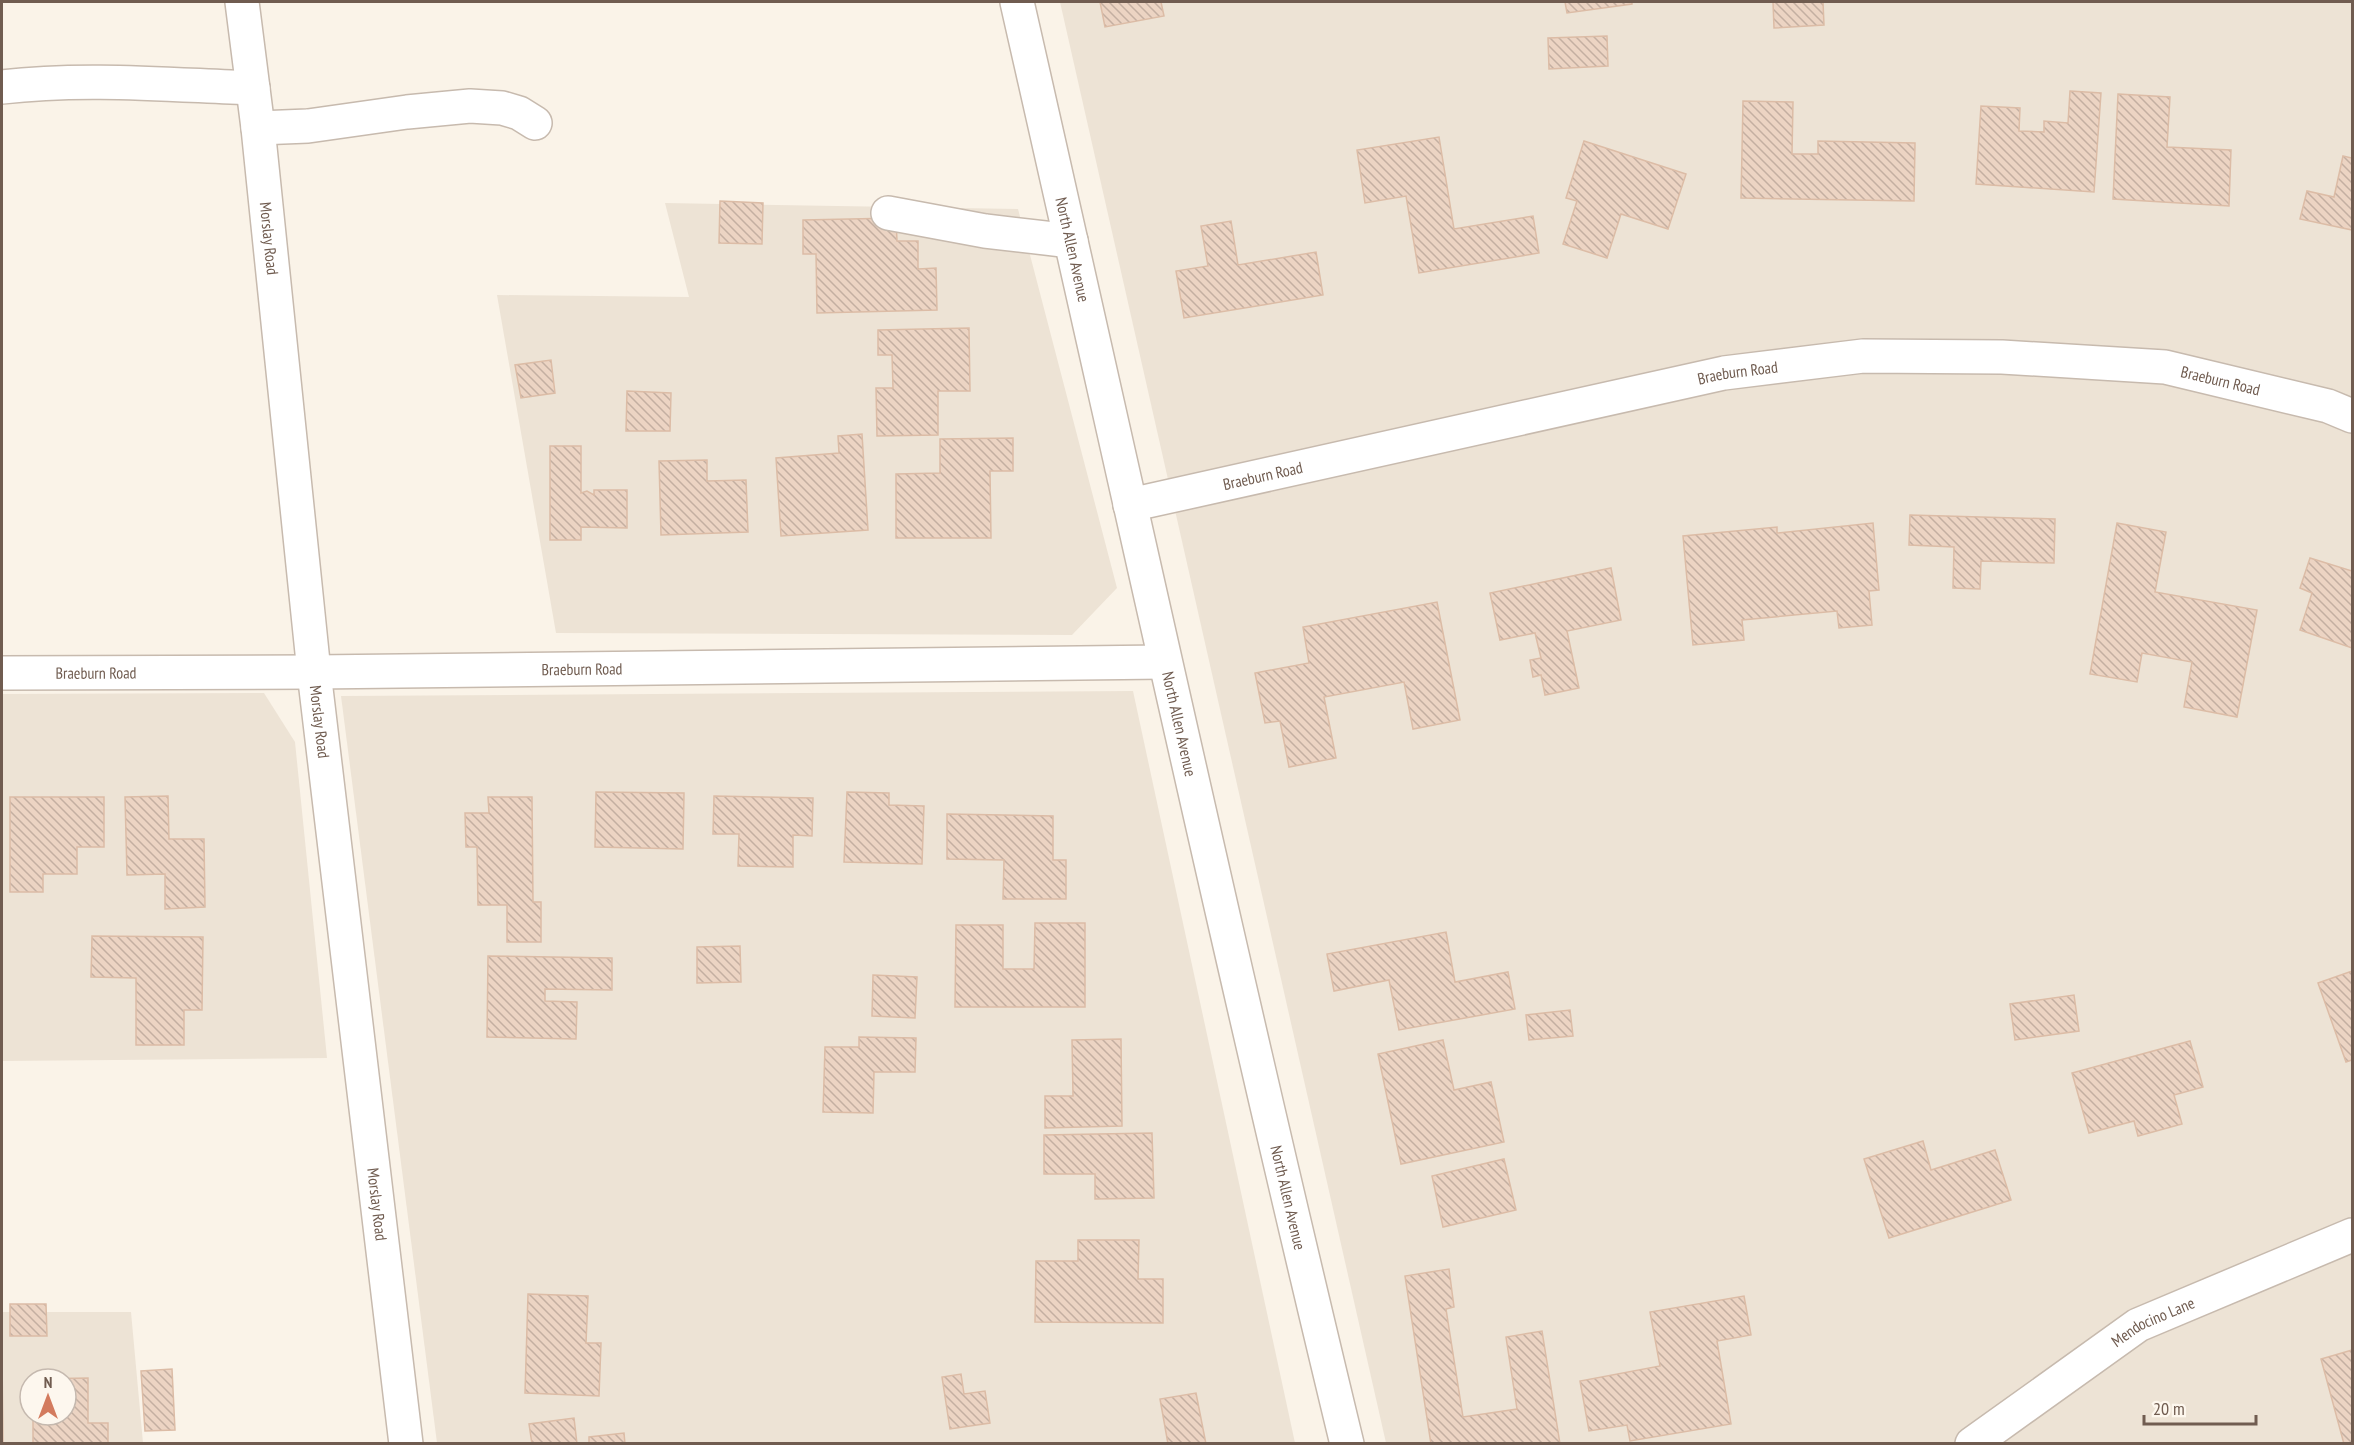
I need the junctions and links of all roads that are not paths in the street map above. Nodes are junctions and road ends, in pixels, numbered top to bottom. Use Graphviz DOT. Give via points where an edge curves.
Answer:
graph roads {
  1 [pos="242,2"];
  2 [pos="1017,2"];
  3 [pos="2,87"];
  4 [pos="253,88"];
  5 [pos="535,123"];
  6 [pos="258,128"];
  7 [pos="888,213"];
  8 [pos="1071,241"];
  9 [pos="2352,416"];
  10 [pos="1130,505"];
  11 [pos="1164,662"];
  12 [pos="314,672"];
  13 [pos="2,673"];
  14 [pos="2352,1235"];
  15 [pos="406,1443"];
  16 [pos="1347,1443"];
  17 [pos="1972,1443"];
  1 -- 4 [label="street, Morslay Road"];
  2 -- 8 [label="street, North Allen Avenue"];
  3 -- 4 [label="street" via="112,82"];
  4 -- 6 [label="street, Morslay Road"];
  5 -- 6 [label="street" via="502,108 470,106 308,126"];
  6 -- 12 [label="street, Morslay Road"];
  7 -- 8 [label="street" via="985,231"];
  8 -- 10 [label="street, North Allen Avenue"];
  9 -- 10 [label="street, Braeburn Road" via="2328,406 2165,367 2002,357 1863,356 1724,373"];
  10 -- 11 [label="street, North Allen Avenue"];
  11 -- 12 [label="street, Braeburn Road"];
  11 -- 16 [label="street, North Allen Avenue"];
  12 -- 13 [label="street, Braeburn Road"];
  12 -- 15 [label="street, Morslay Road"];
  14 -- 17 [label="street, Mendocino Lane" via="2138,1325"];
}
